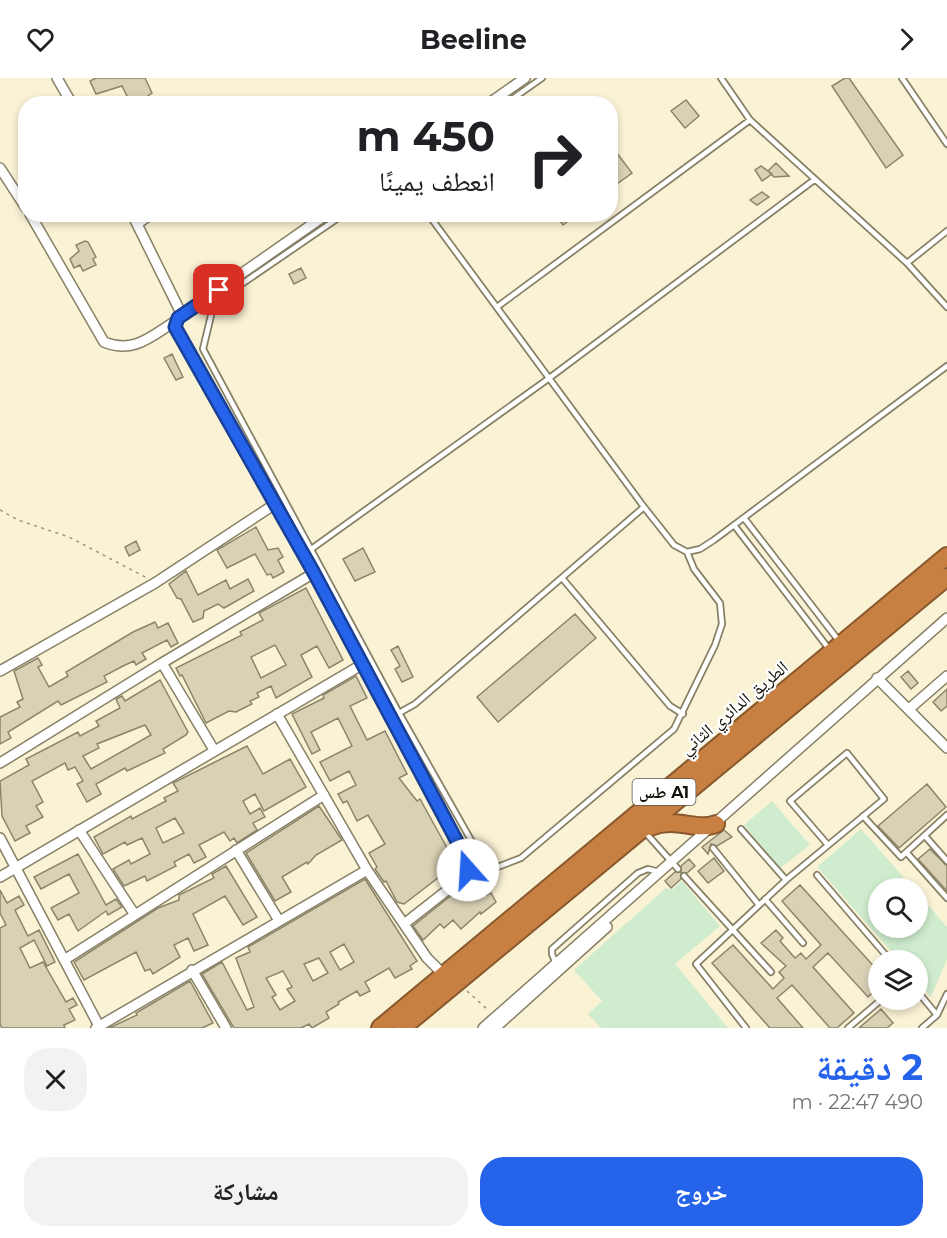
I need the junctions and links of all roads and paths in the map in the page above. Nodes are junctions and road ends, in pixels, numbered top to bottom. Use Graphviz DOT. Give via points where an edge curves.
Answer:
graph roads {
  1 [pos="57,78"];
  2 [pos="525,78"];
  3 [pos="542,78"];
  4 [pos="721,78"];
  5 [pos="902,78"];
  6 [pos="67,96"];
  7 [pos="499,96"];
  8 [pos="516,96"];
  9 [pos="750,120"];
  10 [pos="947,144"];
  11 [pos="0,168"];
  12 [pos="814,180"];
  13 [pos="18,196"];
  14 [pos="618,218"];
  15 [pos="35,222"];
  16 [pos="136,222"];
  17 [pos="316,222"];
  18 [pos="332,222"];
  19 [pos="434,222"];
  20 [pos="612,222"];
  21 [pos="947,231"];
  22 [pos="907,263"];
  23 [pos="497,307"];
  24 [pos="947,308"];
  25 [pos="182,315"];
  26 [pos="174,322"];
  27 [pos="947,366"];
  28 [pos="548,379"];
  29 [pos="275,504"];
  30 [pos="644,507"];
  31 [pos="0,510"];
  32 [pos="744,518"];
  33 [pos="734,525"];
  34 [pos="310,550"];
  35 [pos="687,552"];
  36 [pos="947,556"];
  37 [pos="314,573"];
  38 [pos="947,577"];
  39 [pos="562,578"];
  40 [pos="155,583"];
  41 [pos="947,618"];
  42 [pos="836,648"];
  43 [pos="162,663"];
  44 [pos="363,664"];
  45 [pos="0,671"];
  46 [pos="947,676"];
  47 [pos="877,678"];
  48 [pos="909,709"];
  49 [pos="399,713"];
  50 [pos="277,714"];
  51 [pos="683,714"];
  52 [pos="947,748"];
  53 [pos="213,750"];
  54 [pos="0,763"];
  55 [pos="324,795"];
  56 [pos="947,815"];
  57 [pos="863,816"];
  58 [pos="716,824"];
  59 [pos="741,829"];
  60 [pos="79,830"];
  61 [pos="644,830"];
  62 [pos="925,836"];
  63 [pos="0,837"];
  64 [pos="828,845"];
  65 [pos="713,848"];
  66 [pos="236,850"];
  67 [pos="907,853"];
  68 [pos="947,861"];
  69 [pos="674,866"];
  70 [pos="17,867"];
  71 [pos="367,870"];
  72 [pos="817,874"];
  73 [pos="684,876"];
  74 [pos="0,877"];
  75 [pos="786,880"];
  76 [pos="947,898"];
  77 [pos="765,899"];
  78 [pos="759,904"];
  79 [pos="135,915"];
  80 [pos="278,920"];
  81 [pos="404,924"];
  82 [pos="732,928"];
  83 [pos="803,944"];
  84 [pos="882,950"];
  85 [pos="64,960"];
  86 [pos="192,970"];
  87 [pos="771,972"];
  88 [pos="451,979"];
  89 [pos="947,994"];
  90 [pos="928,1004"];
  91 [pos="869,1010"];
  92 [pos="937,1015"];
  93 [pos="498,1025"];
  94 [pos="97,1027"];
  95 [pos="226,1028"];
  96 [pos="380,1028"];
  97 [pos="402,1028"];
  98 [pos="483,1028"];
  99 [pos="746,1028"];
  100 [pos="848,1028"];
  101 [pos="922,1028"];
  1 -- 6 [label="street"];
  2 -- 7 [label="street"];
  3 -- 8 [label="lane"];
  4 -- 9 [label="lane"];
  5 -- 10 [label="lane"];
  9 -- 12 [label="lane"];
  9 -- 14 [label="lane"];
  11 -- 13 [label="street"];
  12 -- 22 [label="lane"];
  12 -- 28 [label="lane"];
  15 -- 26 [label="street" via="104,342 120,349 139,343"];
  16 -- 25 [label="street"];
  17 -- 25 [label="street"];
  18 -- 34 [label="lane" via="214,303 203,349"];
  19 -- 23 [label="lane"];
  20 -- 23 [label="lane"];
  21 -- 22 [label="lane"];
  22 -- 24 [label="lane"];
  23 -- 28 [label="lane"];
  25 -- 26 [label="street"];
  26 -- 29 [label="street"];
  27 -- 32 [label="lane"];
  28 -- 30 [label="lane"];
  28 -- 34 [label="lane"];
  29 -- 37 [label="street"];
  29 -- 40 [label="street"];
  30 -- 35 [label="lane" via="674,545"];
  30 -- 39 [label="lane"];
  31 -- 40 [label="path" via="69,537"];
  32 -- 33 [label="lane"];
  32 -- 42 [label="lane"];
  33 -- 35 [label="lane" via="700,549"];
  33 -- 42 [label="lane"];
  34 -- 49 [label="lane"];
  35 -- 51 [label="lane" via="694,569 720,603 722,624"];
  36 -- 42 [label="highway, الطريق الدائري الثاني / طس A1"];
  37 -- 43 [label="street"];
  37 -- 44 [label="street"];
  38 -- 61 [label="highway, الطريق الدائري الثاني / طس A1"];
  39 -- 49 [label="lane" via="415,704"];
  39 -- 51 [label="lane" via="670,706"];
  40 -- 45 [label="street"];
  41 -- 47 [label="street"];
  42 -- 88 [label="highway, الطريق الدائري الثاني / طس A1"];
  43 -- 53 [label="street"];
  43 -- 54 [label="street"];
  44 -- 50 [label="street"];
  44 -- 81 [label="street" via="468,862 464,877"];
  46 -- 48 [label="street"];
  47 -- 48 [label="street"];
  47 -- 58 [label="street"];
  48 -- 52 [label="street"];
  49 -- 51 [label="lane" via="484,863 495,868 521,858 537,845 666,737"];
  50 -- 53 [label="street"];
  50 -- 55 [label="street"];
  53 -- 60 [label="street"];
  55 -- 66 [label="street"];
  55 -- 71 [label="street"];
  56 -- 62 [label="lane"];
  57 -- 64 [label="lane"];
  57 -- 64 [label="lane" via="885,798 845,754 790,801"];
  57 -- 67 [label="lane" via="898,856"];
  58 -- 61 [label="highway" via="701,827 668,822"];
  58 -- 69 [label="street"];
  59 -- 75 [label="lane"];
  60 -- 70 [label="street"];
  60 -- 79 [label="street"];
  61 -- 69 [label="lane"];
  61 -- 88 [label="highway, الطريق الدائري الثاني / طس A1"];
  62 -- 67 [label="lane"];
  62 -- 68 [label="lane"];
  63 -- 70 [label="street"];
  64 -- 75 [label="lane"];
  65 -- 78 [label="lane"];
  66 -- 79 [label="street"];
  66 -- 80 [label="street"];
  67 -- 76 [label="lane"];
  69 -- 93 [label="street"];
  69 -- 93 [label="street" via="659,872 556,964"];
  70 -- 74 [label="street"];
  70 -- 85 [label="street"];
  71 -- 80 [label="street"];
  71 -- 81 [label="street"];
  72 -- 84 [label="lane"];
  73 -- 82 [label="lane"];
  75 -- 77 [label="lane"];
  77 -- 78 [label="lane"];
  77 -- 83 [label="lane"];
  78 -- 82 [label="lane"];
  79 -- 85 [label="street"];
  80 -- 86 [label="street"];
  81 -- 88 [label="street" via="427,958"];
  82 -- 87 [label="lane"];
  82 -- 99 [label="lane" via="695,966"];
  85 -- 94 [label="street"];
  86 -- 94 [label="street"];
  86 -- 95 [label="street"];
  88 -- 93 [label="path"];
  88 -- 96 [label="highway, الطريق الدائري الثاني / طس A1"];
  88 -- 97 [label="highway, الطريق الدائري الثاني / طس A1"];
  89 -- 92 [label="lane"];
  90 -- 92 [label="lane"];
  91 -- 100 [label="lane"];
  92 -- 101 [label="lane"];
  93 -- 98 [label="street"];
}
